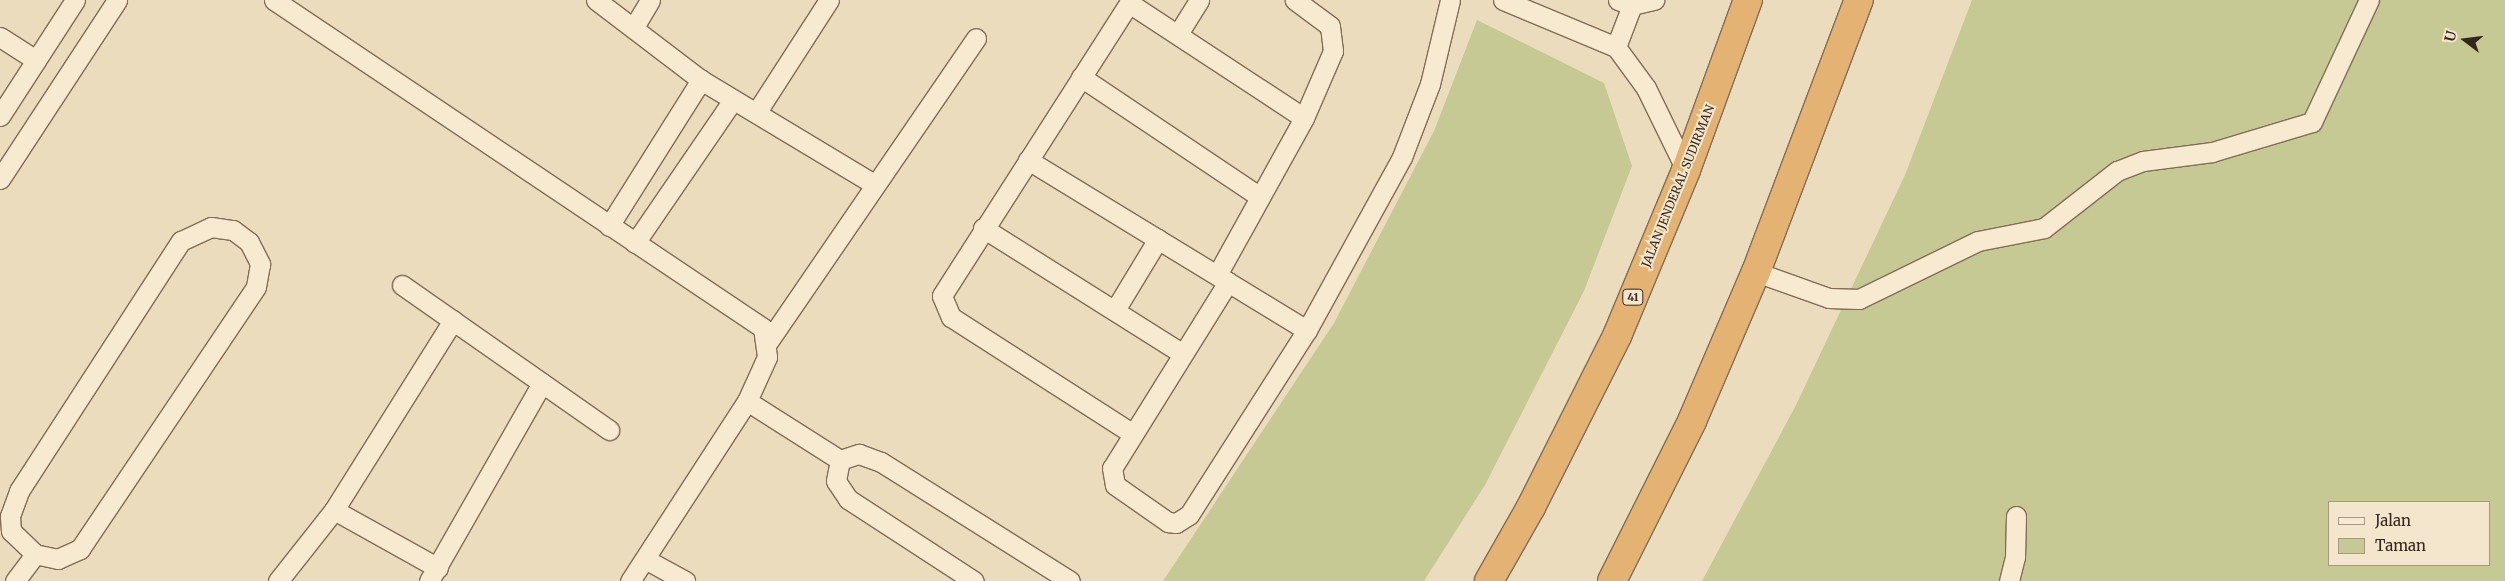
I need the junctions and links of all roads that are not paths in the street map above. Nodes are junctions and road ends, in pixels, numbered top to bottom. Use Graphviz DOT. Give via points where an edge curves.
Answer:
graph roads {
  1 [pos="74,0"];
  2 [pos="117,0"];
  3 [pos="274,0"];
  4 [pos="596,0"];
  5 [pos="650,0"];
  6 [pos="829,0"];
  7 [pos="1199,0"];
  8 [pos="1295,0"];
  9 [pos="1450,0"];
  10 [pos="1503,0"];
  11 [pos="1654,0"];
  12 [pos="1748,0"];
  13 [pos="1859,0"];
  14 [pos="2369,0"];
  15 [pos="1130,1"];
  16 [pos="1625,3"];
  17 [pos="634,28"];
  18 [pos="1178,34"];
  19 [pos="0,37"];
  20 [pos="976,38"];
  21 [pos="1616,48"];
  22 [pos="36,60"];
  23 [pos="1081,78"];
  24 [pos="701,80"];
  25 [pos="733,100"];
  26 [pos="758,110"];
  27 [pos="0,116"];
  28 [pos="1304,118"];
  29 [pos="1028,160"];
  30 [pos="1686,170"];
  31 [pos="0,178"];
  32 [pos="874,184"];
  33 [pos="1259,196"];
  34 [pos="609,226"];
  35 [pos="983,228"];
  36 [pos="1158,239"];
  37 [pos="635,243"];
  38 [pos="1756,272"];
  39 [pos="1223,278"];
  40 [pos="402,286"];
  41 [pos="1115,310"];
  42 [pos="453,320"];
  43 [pos="1307,330"];
  44 [pos="768,342"];
  45 [pos="1183,354"];
  46 [pos="542,383"];
  47 [pos="747,401"];
  48 [pos="609,430"];
  49 [pos="1133,434"];
  50 [pos="840,460"];
  51 [pos="334,510"];
  52 [pos="2016,516"];
  53 [pos="35,554"];
  54 [pos="645,559"];
  55 [pos="433,574"];
  56 [pos="15,581"];
  57 [pos="278,581"];
  58 [pos="630,581"];
  59 [pos="685,581"];
  60 [pos="974,581"];
  61 [pos="1070,581"];
  62 [pos="1489,581"];
  63 [pos="1612,581"];
  64 [pos="2009,581"];
  1 -- 22 [label="street"];
  2 -- 31 [label="street"];
  3 -- 34 [label="street"];
  4 -- 17 [label="street"];
  5 -- 17 [label="street"];
  6 -- 26 [label="street"];
  7 -- 18 [label="street"];
  8 -- 28 [label="street" via="1330,26 1335,38"];
  9 -- 43 [label="street" via="1416,124"];
  10 -- 21 [label="street"];
  11 -- 16 [label="street"];
  12 -- 30 [label="highway, JALAN JENDERAL SUDIRMAN / 41"];
  13 -- 38 [label="highway"];
  14 -- 38 [label="street" via="2312,122 2212,152 2144,161 2117,171 2044,228 1978,241 1859,299 1829,298"];
  15 -- 18 [label="street"];
  15 -- 23 [label="street"];
  16 -- 21 [label="street"];
  17 -- 24 [label="street"];
  18 -- 28 [label="street"];
  19 -- 22 [label="street"];
  20 -- 32 [label="street"];
  21 -- 30 [label="street" via="1646,88"];
  22 -- 27 [label="street"];
  23 -- 29 [label="street"];
  23 -- 33 [label="street"];
  24 -- 25 [label="street"];
  24 -- 34 [label="street"];
  25 -- 26 [label="street"];
  25 -- 37 [label="street"];
  26 -- 32 [label="street"];
  28 -- 33 [label="street"];
  29 -- 35 [label="street"];
  29 -- 36 [label="street"];
  30 -- 62 [label="highway, JALAN JENDERAL SUDIRMAN / 41" via="1617,336"];
  32 -- 44 [label="street"];
  33 -- 39 [label="street"];
  34 -- 37 [label="street"];
  35 -- 41 [label="street"];
  35 -- 49 [label="street" via="942,296 951,317"];
  36 -- 39 [label="street"];
  36 -- 41 [label="street"];
  37 -- 44 [label="street" via="763,328"];
  38 -- 63 [label="highway" via="1692,422"];
  39 -- 43 [label="street"];
  39 -- 45 [label="street"];
  40 -- 42 [label="street"];
  41 -- 45 [label="street"];
  42 -- 46 [label="street"];
  42 -- 51 [label="street"];
  43 -- 49 [label="street" via="1183,520 1168,522 1115,485 1112,468"];
  44 -- 47 [label="street" via="767,358"];
  45 -- 49 [label="street"];
  46 -- 48 [label="street"];
  46 -- 55 [label="street"];
  47 -- 50 [label="street"];
  47 -- 54 [label="street"];
  50 -- 60 [label="street" via="836,481 848,499"];
  50 -- 61 [label="street" via="859,454 881,462"];
  51 -- 55 [label="street"];
  51 -- 57 [label="street"];
  52 -- 64 [label="street" via="2015,557"];
  53 -- 53 [label="street" via="11,531 10,516 20,491 181,241 200,228 233,230 249,242 260,264 256,287 80,549 58,558"];
  53 -- 56 [label="street"];
  54 -- 58 [label="street"];
  54 -- 59 [label="street"];
}
